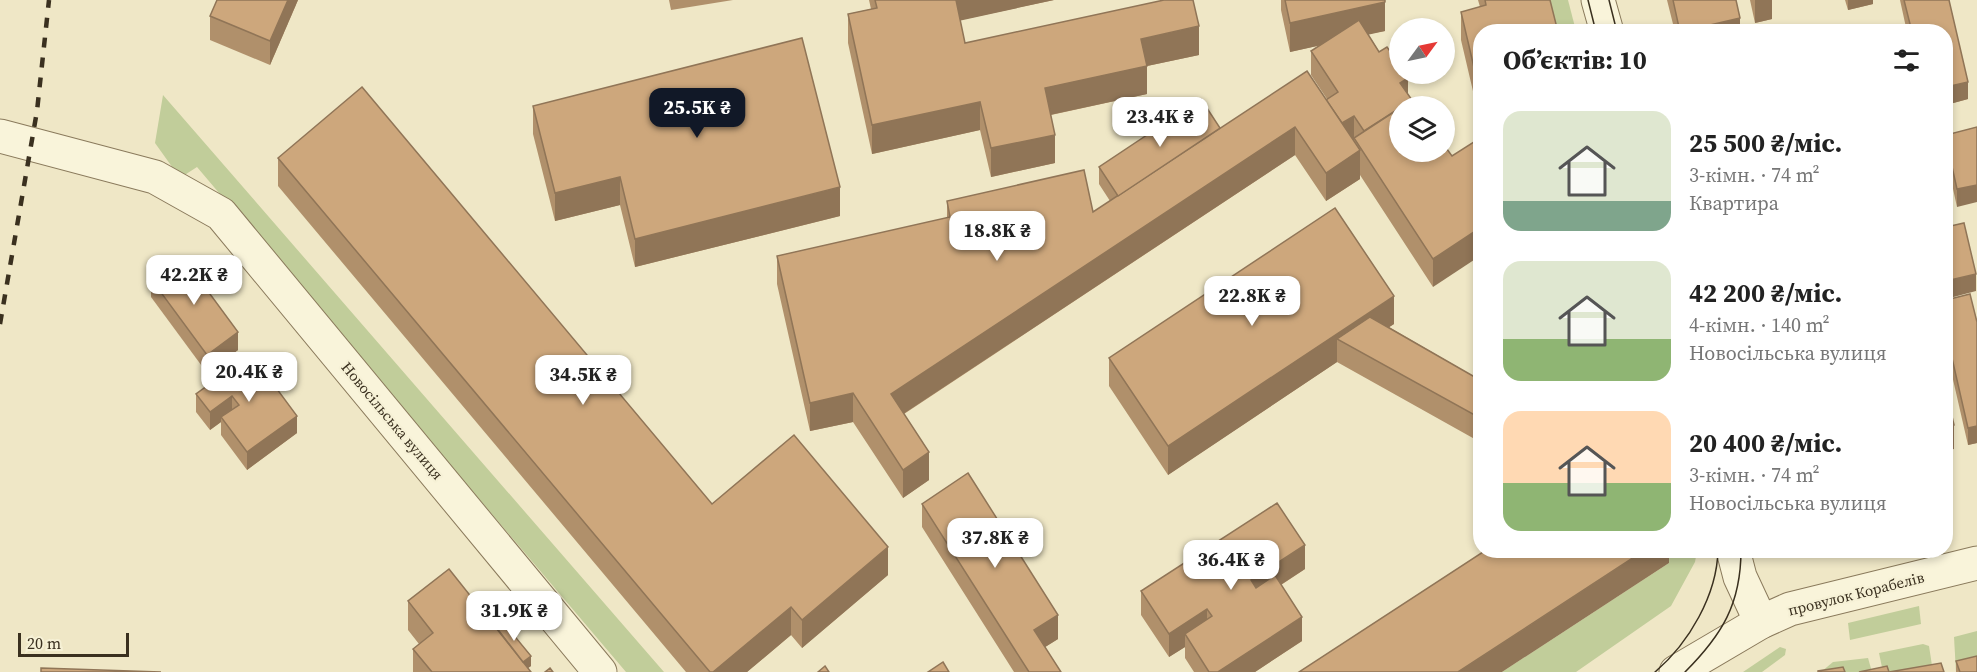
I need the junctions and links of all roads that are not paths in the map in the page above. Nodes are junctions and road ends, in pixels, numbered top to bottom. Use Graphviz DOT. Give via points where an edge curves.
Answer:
graph roads {
  1 [pos="1598,0"];
  2 [pos="1605,24"];
  3 [pos="0,136"];
  4 [pos="1735,558"];
  5 [pos="1977,563"];
  6 [pos="1761,622"];
  7 [pos="600,672"];
  8 [pos="1676,672"];
  1 -- 2 [label="street"];
  3 -- 7 [label="street, Новосільська вулиця" via="155,177 221,214"];
  4 -- 6 [label="street"];
  5 -- 6 [label="street, провулок Корабелів" via="1790,609"];
  6 -- 8 [label="street, провулок Корабелів"];
}
